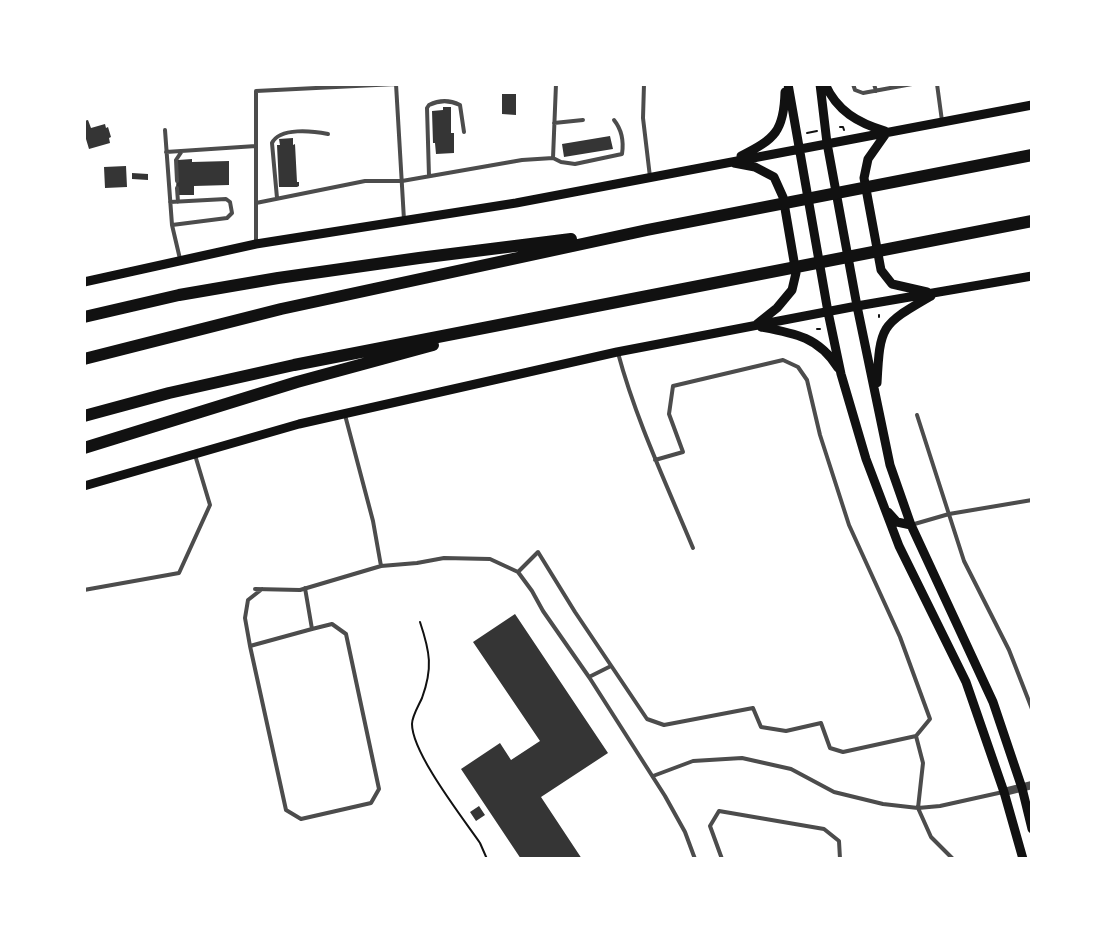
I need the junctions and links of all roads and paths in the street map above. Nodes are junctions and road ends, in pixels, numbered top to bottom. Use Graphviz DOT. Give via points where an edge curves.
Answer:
graph roads {
  1 [pos="396,84"];
  2 [pos="556,84"];
  3 [pos="645,84"];
  4 [pos="786,84"];
  5 [pos="820,84"];
  6 [pos="825,84"];
  7 [pos="853,84"];
  8 [pos="874,84"];
  9 [pos="912,84"];
  10 [pos="937,84"];
  11 [pos="903,85"];
  12 [pos="889,86"];
  13 [pos="876,91"];
  14 [pos="1032,105"];
  15 [pos="583,120"];
  16 [pos="614,120"];
  17 [pos="942,122"];
  18 [pos="554,123"];
  19 [pos="165,130"];
  20 [pos="817,131"];
  21 [pos="464,132"];
  22 [pos="887,132"];
  23 [pos="807,133"];
  24 [pos="328,134"];
  25 [pos="827,143"];
  26 [pos="256,146"];
  27 [pos="799,148"];
  28 [pos="182,151"];
  29 [pos="166,152"];
  30 [pos="1032,155"];
  31 [pos="553,158"];
  32 [pos="728,162"];
  33 [pos="429,176"];
  34 [pos="650,178"];
  35 [pos="177,181"];
  36 [pos="402,181"];
  37 [pos="177,188"];
  38 [pos="277,199"];
  39 [pos="170,202"];
  40 [pos="178,202"];
  41 [pos="256,203"];
  42 [pos="404,220"];
  43 [pos="1032,222"];
  44 [pos="172,225"];
  45 [pos="647,230"];
  46 [pos="256,244"];
  47 [pos="180,260"];
  48 [pos="1032,276"];
  49 [pos="84,282"];
  50 [pos="935,293"];
  51 [pos="857,306"];
  52 [pos="828,312"];
  53 [pos="84,317"];
  54 [pos="532,318"];
  55 [pos="756,326"];
  56 [pos="818,328"];
  57 [pos="815,333"];
  58 [pos="617,352"];
  59 [pos="84,359"];
  60 [pos="841,374"];
  61 [pos="877,397"];
  62 [pos="345,414"];
  63 [pos="917,415"];
  64 [pos="84,416"];
  65 [pos="84,448"];
  66 [pos="195,454"];
  67 [pos="655,460"];
  68 [pos="84,486"];
  69 [pos="879,498"];
  70 [pos="1032,500"];
  71 [pos="949,514"];
  72 [pos="911,525"];
  73 [pos="693,548"];
  74 [pos="381,566"];
  75 [pos="518,572"];
  76 [pos="305,588"];
  77 [pos="255,589"];
  78 [pos="262,589"];
  79 [pos="84,590"];
  80 [pos="420,622"];
  81 [pos="312,629"];
  82 [pos="250,646"];
  83 [pos="610,666"];
  84 [pos="589,677"];
  85 [pos="1032,709"];
  86 [pos="916,736"];
  87 [pos="653,776"];
  88 [pos="1027,787"];
  89 [pos="1004,792"];
  90 [pos="918,808"];
  91 [pos="1032,829"];
  92 [pos="487,859"];
  93 [pos="695,859"];
  94 [pos="722,859"];
  95 [pos="840,859"];
  96 [pos="953,859"];
  97 [pos="1023,859"];
  1 -- 26 [label="lane" via="256,91"];
  1 -- 36 [label="lane"];
  2 -- 18 [label="lane"];
  3 -- 34 [label="lane" via="643,118"];
  4 -- 27 [label="main road"];
  4 -- 32 [label="main road" via="783,118 774,135 760,147"];
  5 -- 25 [label="main road"];
  6 -- 22 [label="main road" via="832,100 848,114 864,125"];
  7 -- 13 [label="lane" via="859,92"];
  8 -- 13 [label="lane"];
  9 -- 11 [label="lane"];
  10 -- 17 [label="lane"];
  11 -- 12 [label="lane"];
  12 -- 13 [label="lane"];
  14 -- 17 [label="main road"];
  15 -- 18 [label="lane"];
  16 -- 31 [label="lane" via="624,142 622,154 575,164"];
  17 -- 22 [label="main road"];
  18 -- 31 [label="lane"];
  19 -- 29 [label="lane"];
  20 -- 23 [label="path"];
  21 -- 33 [label="lane" via="460,105 453,101 429,105"];
  22 -- 25 [label="main road"];
  22 -- 50 [label="main road" via="868,159 864,178 881,270 892,284"];
  24 -- 38 [label="lane" via="281,134 275,138 272,143"];
  25 -- 27 [label="main road"];
  25 -- 51 [label="main road"];
  26 -- 28 [label="lane"];
  26 -- 41 [label="lane"];
  27 -- 32 [label="main road"];
  27 -- 52 [label="main road"];
  28 -- 29 [label="lane"];
  28 -- 35 [label="lane" via="176,160"];
  29 -- 39 [label="lane"];
  30 -- 45 [label="highway"];
  31 -- 33 [label="lane"];
  32 -- 34 [label="main road"];
  32 -- 55 [label="main road" via="755,167 774,177 783,197 796,273 792,290"];
  33 -- 36 [label="lane"];
  34 -- 42 [label="main road"];
  36 -- 38 [label="lane" via="365,181"];
  36 -- 42 [label="lane"];
  37 -- 40 [label="lane"];
  38 -- 41 [label="lane"];
  39 -- 40 [label="lane"];
  39 -- 44 [label="lane"];
  40 -- 44 [label="lane" via="226,199 232,213 227,218"];
  41 -- 46 [label="lane"];
  42 -- 46 [label="main road"];
  43 -- 54 [label="highway"];
  44 -- 47 [label="lane"];
  45 -- 53 [label="highway" via="278,278"];
  45 -- 59 [label="highway" via="281,309"];
  46 -- 47 [label="main road"];
  47 -- 49 [label="main road"];
  48 -- 50 [label="main road"];
  50 -- 51 [label="main road"];
  50 -- 61 [label="main road" via="886,326 879,345"];
  51 -- 52 [label="main road"];
  51 -- 61 [label="main road"];
  52 -- 55 [label="main road"];
  52 -- 60 [label="main road"];
  54 -- 64 [label="highway" via="294,365"];
  54 -- 65 [label="highway" via="297,382"];
  55 -- 58 [label="main road"];
  55 -- 60 [label="main road" via="811,340"];
  56 -- 57 [label="path"];
  58 -- 62 [label="main road"];
  58 -- 67 [label="lane"];
  60 -- 69 [label="main road"];
  61 -- 72 [label="main road" via="890,465"];
  62 -- 66 [label="main road"];
  62 -- 74 [label="lane"];
  63 -- 71 [label="lane"];
  66 -- 68 [label="main road"];
  66 -- 79 [label="lane" via="210,505 179,573"];
  67 -- 73 [label="lane"];
  67 -- 86 [label="lane" via="683,452 669,414 673,386 783,360 798,367 807,380 849,525 900,637 930,719"];
  69 -- 72 [label="main road" via="897,522"];
  69 -- 89 [label="main road" via="966,682"];
  70 -- 71 [label="lane"];
  71 -- 72 [label="lane"];
  71 -- 85 [label="lane" via="964,561 1009,651"];
  72 -- 88 [label="main road" via="993,702"];
  74 -- 75 [label="lane" via="468,557 490,559"];
  74 -- 76 [label="lane"];
  75 -- 83 [label="lane" via="538,552"];
  75 -- 84 [label="lane"];
  76 -- 78 [label="lane"];
  76 -- 81 [label="lane"];
  77 -- 78 [label="lane"];
  78 -- 82 [label="lane" via="248,600 245,618"];
  80 -- 92 [label="path" via="429,650 429,666 428,680 412,723 419,752"];
  81 -- 82 [label="lane"];
  81 -- 82 [label="lane" via="332,624 346,634 379,789 371,803 301,819 286,810"];
  83 -- 84 [label="lane"];
  83 -- 86 [label="lane" via="647,718 664,725 753,708 761,727 786,731 821,723 830,748 843,752"];
  84 -- 87 [label="lane"];
  86 -- 90 [label="lane" via="923,763"];
  87 -- 90 [label="lane" via="693,760 742,758 791,769 834,792"];
  87 -- 93 [label="lane" via="685,832"];
  88 -- 89 [label="street"];
  88 -- 91 [label="main road"];
  89 -- 90 [label="lane"];
  89 -- 97 [label="main road"];
  90 -- 96 [label="lane" via="931,837"];
  94 -- 95 [label="lane" via="710,826 719,811 824,829 839,841"];
}
